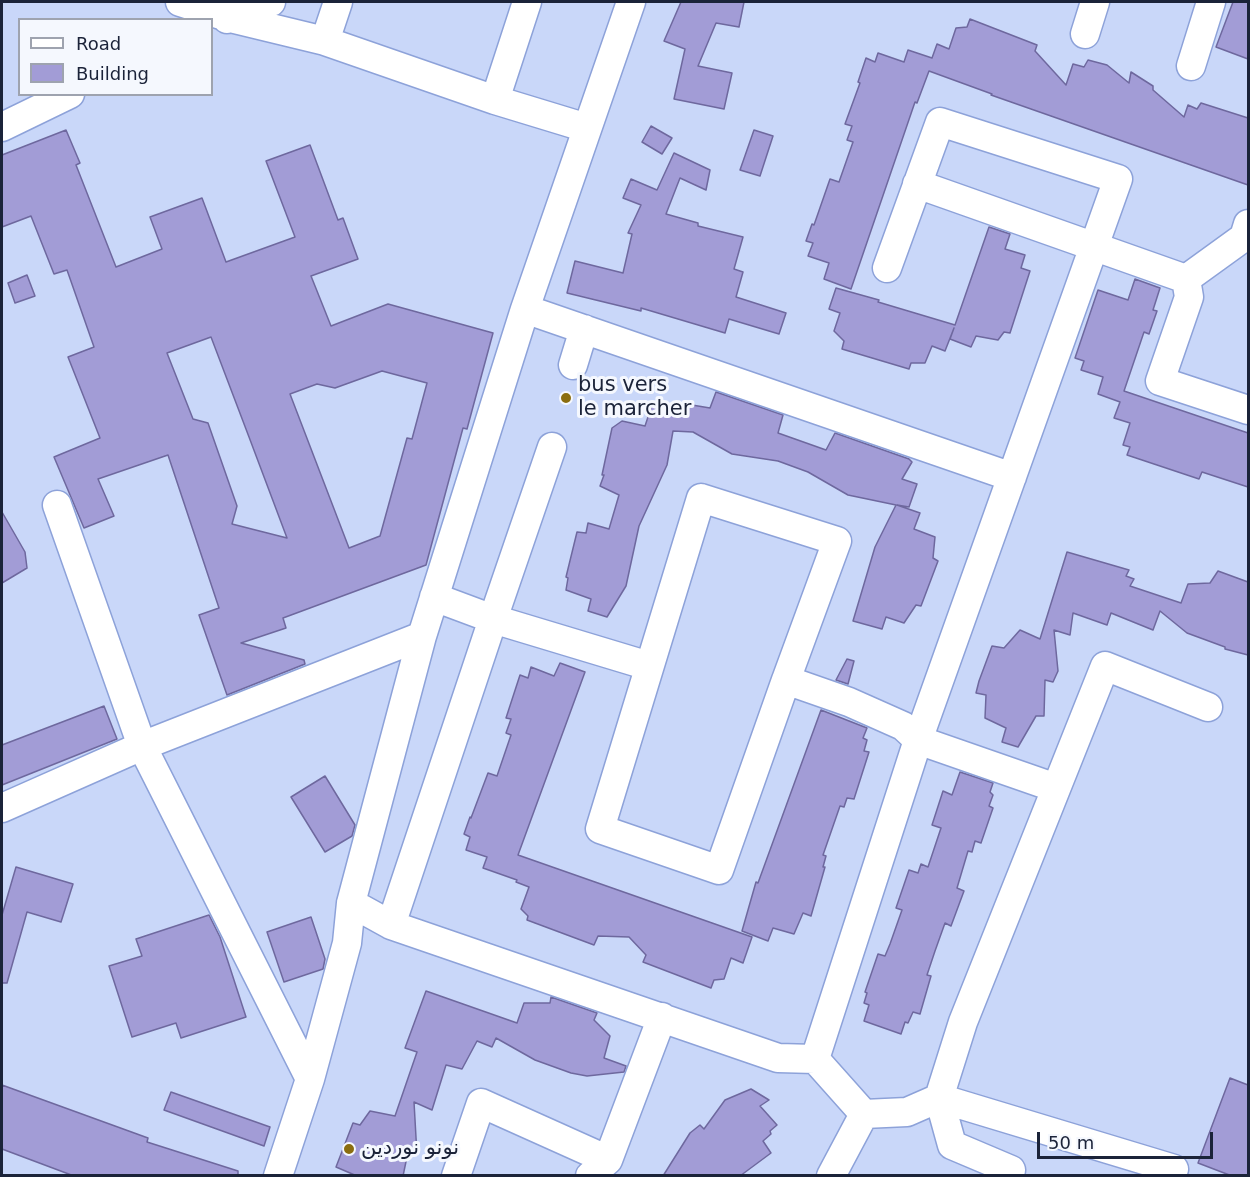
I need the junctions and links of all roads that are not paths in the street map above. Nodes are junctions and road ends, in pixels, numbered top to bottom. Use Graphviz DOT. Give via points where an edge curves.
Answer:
graph roads {
  1 [pos="180,2"];
  2 [pos="271,2"];
  3 [pos="338,2"];
  4 [pos="527,2"];
  5 [pos="631,2"];
  6 [pos="1095,2"];
  7 [pos="1212,2"];
  8 [pos="225,15"];
  9 [pos="1085,34"];
  10 [pos="325,41"];
  11 [pos="1191,66"];
  12 [pos="66,96"];
  13 [pos="495,100"];
  14 [pos="2,128"];
  15 [pos="587,128"];
  16 [pos="917,184"];
  17 [pos="1247,233"];
  18 [pos="1094,247"];
  19 [pos="887,268"];
  20 [pos="1185,279"];
  21 [pos="525,309"];
  22 [pos="584,330"];
  23 [pos="573,366"];
  24 [pos="1248,410"];
  25 [pos="552,447"];
  26 [pos="1012,477"];
  27 [pos="57,505"];
  28 [pos="434,597"];
  29 [pos="493,619"];
  30 [pos="422,636"];
  31 [pos="649,666"];
  32 [pos="786,680"];
  33 [pos="1208,707"];
  34 [pos="918,740"];
  35 [pos="142,746"];
  36 [pos="1056,788"];
  37 [pos="2,808"];
  38 [pos="351,903"];
  39 [pos="391,925"];
  40 [pos="662,1017"];
  41 [pos="815,1059"];
  42 [pos="310,1079"];
  43 [pos="939,1098"];
  44 [pos="864,1114"];
  45 [pos="599,1168"];
  46 [pos="1174,1169"];
  47 [pos="1011,1170"];
  48 [pos="278,1176"];
  49 [pos="456,1176"];
  50 [pos="831,1176"];
  1 -- 8 [label="street"];
  2 -- 8 [label="street"];
  3 -- 10 [label="street"];
  4 -- 13 [label="street"];
  5 -- 15 [label="street"];
  6 -- 9 [label="street"];
  7 -- 11 [label="street"];
  8 -- 10 [label="street"];
  10 -- 13 [label="street"];
  12 -- 14 [label="street"];
  13 -- 15 [label="street"];
  15 -- 21 [label="street"];
  16 -- 18 [label="street"];
  16 -- 18 [label="street" via="940,122 1118,179"];
  16 -- 19 [label="street"];
  17 -- 20 [label="street"];
  18 -- 20 [label="street"];
  18 -- 26 [label="street"];
  20 -- 24 [label="street" via="1189,297 1160,381"];
  21 -- 22 [label="street"];
  21 -- 28 [label="street"];
  22 -- 23 [label="street"];
  22 -- 26 [label="street"];
  25 -- 29 [label="street"];
  26 -- 34 [label="street"];
  27 -- 35 [label="street"];
  28 -- 29 [label="street"];
  28 -- 30 [label="street"];
  29 -- 31 [label="street"];
  29 -- 39 [label="street"];
  30 -- 35 [label="street"];
  30 -- 38 [label="street"];
  31 -- 32 [label="street" via="701,498 837,542"];
  31 -- 32 [label="street" via="600,830 719,870"];
  32 -- 34 [label="street" via="903,726"];
  33 -- 36 [label="street" via="1105,666"];
  34 -- 36 [label="street"];
  34 -- 41 [label="street"];
  35 -- 37 [label="street"];
  35 -- 42 [label="street"];
  36 -- 43 [label="street" via="963,1022"];
  38 -- 39 [label="street"];
  38 -- 42 [label="street" via="347,943"];
  39 -- 40 [label="street"];
  40 -- 41 [label="street" via="778,1058"];
  40 -- 45 [label="street"];
  41 -- 44 [label="street"];
  42 -- 48 [label="street"];
  43 -- 44 [label="street" via="907,1112"];
  43 -- 46 [label="street"];
  43 -- 47 [label="street" via="952,1145"];
  44 -- 50 [label="street"];
  45 -- 49 [label="street" via="481,1103"];
}
